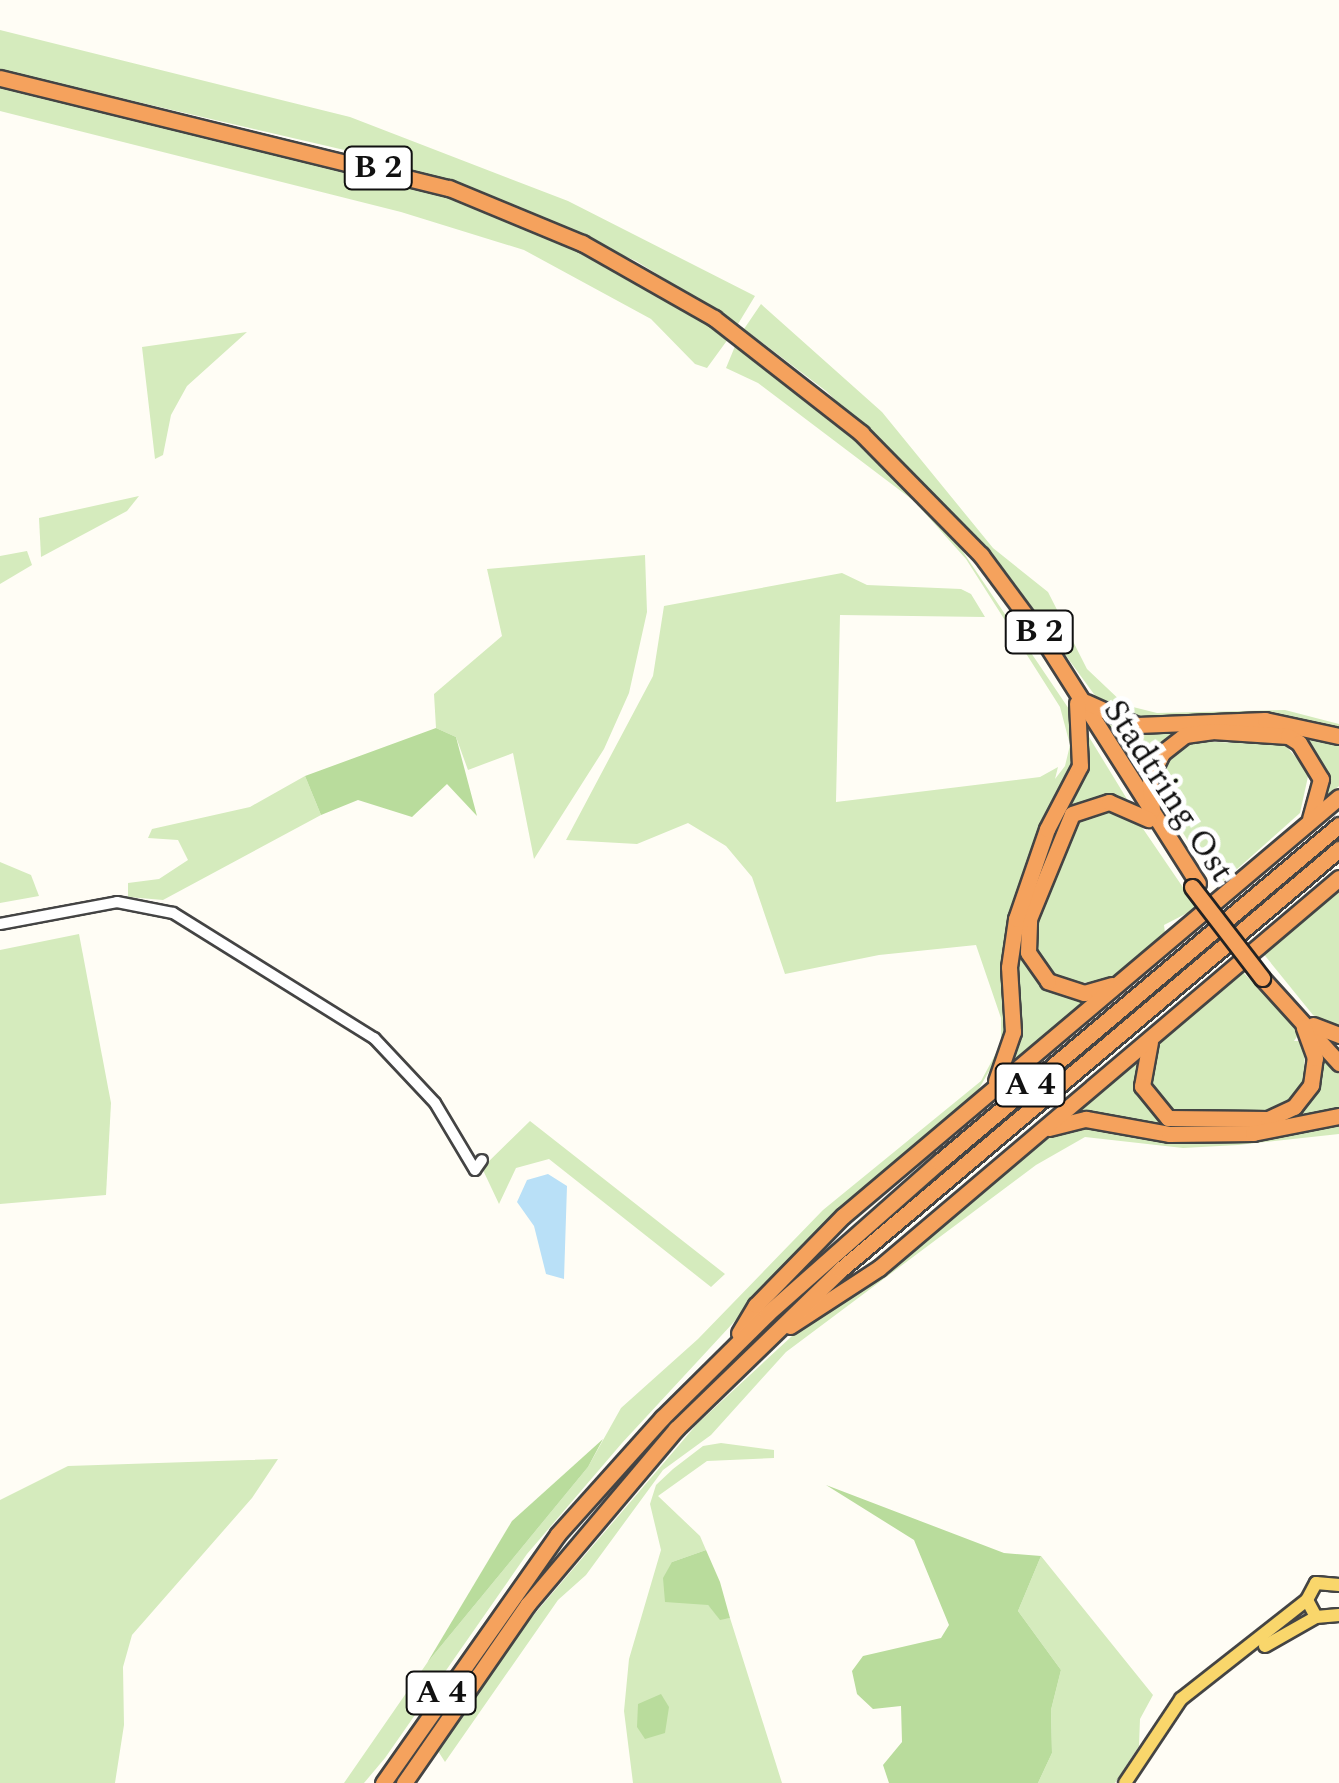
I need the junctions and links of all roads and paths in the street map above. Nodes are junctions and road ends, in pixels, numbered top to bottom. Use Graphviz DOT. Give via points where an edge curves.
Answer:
graph roads {
  1 [pos="0,78"];
  2 [pos="1080,702"];
  3 [pos="1339,736"];
  4 [pos="1339,797"];
  5 [pos="1150,817"];
  6 [pos="1307,824"];
  7 [pos="1339,825"];
  8 [pos="1339,848"];
  9 [pos="1339,878"];
  10 [pos="0,924"];
  11 [pos="1120,982"];
  12 [pos="1309,1026"];
  13 [pos="1156,1033"];
  14 [pos="1339,1034"];
  15 [pos="1339,1052"];
  16 [pos="1339,1063"];
  17 [pos="987,1094"];
  18 [pos="1339,1116"];
  19 [pos="1036,1134"];
  20 [pos="482,1160"];
  21 [pos="772,1334"];
  22 [pos="728,1353"];
  23 [pos="1338,1583"];
  24 [pos="1306,1600"];
  25 [pos="1331,1619"];
  26 [pos="383,1783"];
  27 [pos="404,1783"];
  28 [pos="1124,1783"];
  29 [pos="1134,1783"];
  1 -- 2 [label="highway, Stadtring Ost / B 2" via="449,188 582,244 714,318 882,452 963,538"];
  2 -- 3 [label="highway" via="1137,726 1265,720"];
  2 -- 5 [label="highway, B 2"];
  2 -- 17 [label="highway" via="1080,766 1047,829 1016,919 1009,966 1011,1047"];
  4 -- 6 [label="highway"];
  5 -- 6 [label="highway" via="1150,778 1173,742 1212,731 1288,736 1311,754 1321,779"];
  5 -- 11 [label="highway" via="1109,802 1072,814 1028,919 1028,952 1048,981 1084,992"];
  5 -- 12 [label="highway, Stadtring Ost / B 2, bridge" via="1195,885"];
  6 -- 11 [label="highway"];
  7 -- 22 [label="highway, A 4" via="939,1162"];
  8 -- 21 [label="highway, A 4"];
  9 -- 13 [label="highway"];
  10 -- 20 [label="street" via="118,902 173,914 374,1038 435,1104 475,1170"];
  11 -- 17 [label="highway"];
  12 -- 13 [label="highway" via="1314,1058 1304,1097 1280,1116 1212,1123 1168,1118 1146,1095 1142,1062"];
  12 -- 14 [label="highway"];
  12 -- 15 [label="highway, Stadtring Ost / B 2"];
  12 -- 16 [label="highway, Stadtring Ost / B 2"];
  13 -- 19 [label="highway"];
  17 -- 22 [label="highway" via="784,1273"];
  18 -- 19 [label="highway" via="1253,1133 1169,1134 1086,1119"];
  19 -- 21 [label="highway" via="878,1268 818,1312"];
  21 -- 27 [label="highway, A 4" via="587,1530"];
  22 -- 26 [label="highway, A 4" via="558,1534"];
  23 -- 24 [label="main road" via="1316,1583"];
  24 -- 25 [label="main road"];
  24 -- 28 [label="main road" via="1181,1699"];
  25 -- 29 [label="main road" via="1199,1692"];
}
